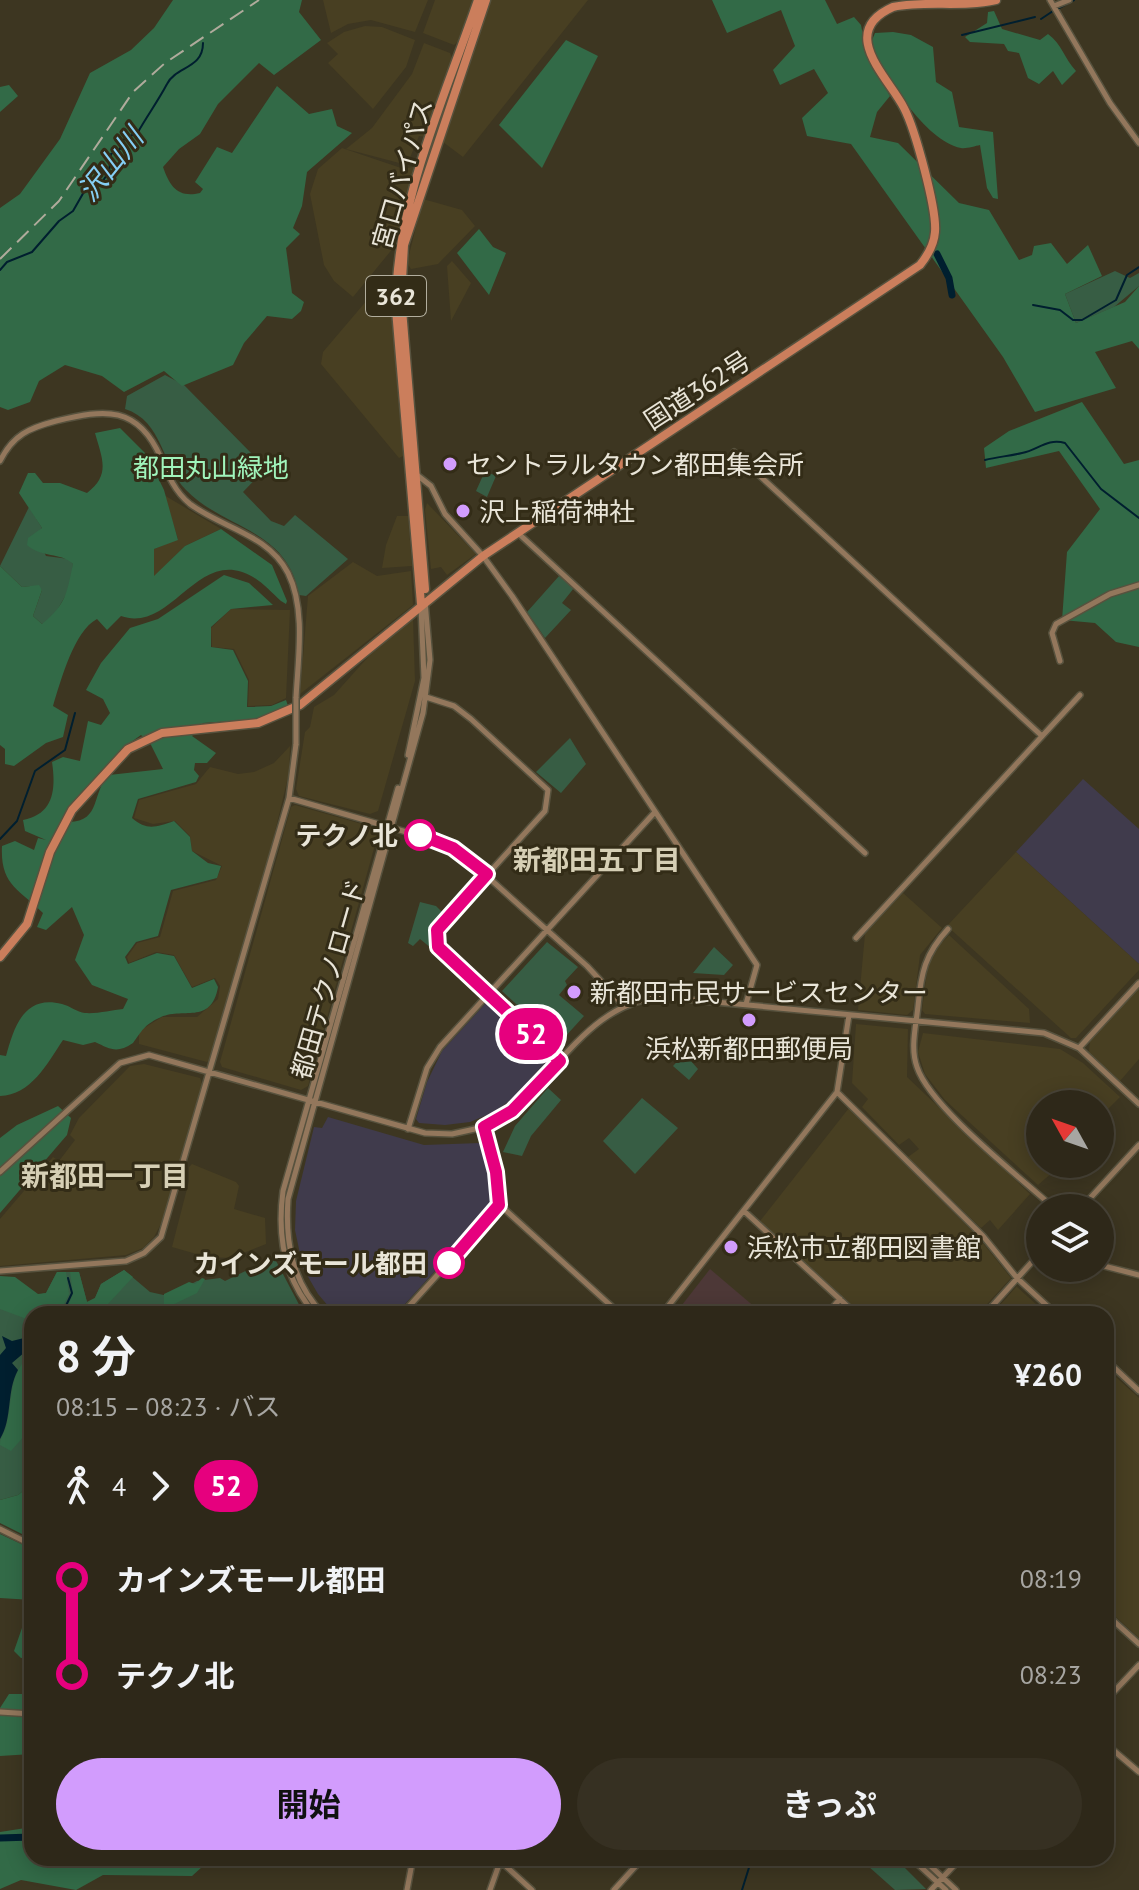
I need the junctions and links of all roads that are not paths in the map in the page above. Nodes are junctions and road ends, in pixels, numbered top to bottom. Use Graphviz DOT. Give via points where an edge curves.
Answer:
graph roads {
  1 [pos="478,0"];
  2 [pos="486,0"];
  3 [pos="996,0"];
  4 [pos="1069,0"];
  5 [pos="1052,3"];
  6 [pos="1139,143"];
  7 [pos="734,452"];
  8 [pos="0,461"];
  9 [pos="416,475"];
  10 [pos="517,532"];
  11 [pos="483,556"];
  12 [pos="1139,585"];
  13 [pos="423,602"];
  14 [pos="1060,661"];
  15 [pos="1080,695"];
  16 [pos="426,697"];
  17 [pos="1042,736"];
  18 [pos="289,798"];
  19 [pos="655,812"];
  20 [pos="389,826"];
  21 [pos="865,853"];
  22 [pos="487,874"];
  23 [pos="948,929"];
  24 [pos="547,930"];
  25 [pos="856,938"];
  26 [pos="0,957"];
  27 [pos="1139,983"];
  28 [pos="488,994"];
  29 [pos="746,1004"];
  30 [pos="624,1006"];
  31 [pos="849,1015"];
  32 [pos="917,1022"];
  33 [pos="1079,1048"];
  34 [pos="560,1061"];
  35 [pos="210,1071"];
  36 [pos="837,1092"];
  37 [pos="312,1101"];
  38 [pos="1139,1104"];
  39 [pos="484,1127"];
  40 [pos="408,1129"];
  41 [pos="1139,1145"];
  42 [pos="0,1172"];
  43 [pos="1039,1194"];
  44 [pos="1094,1194"];
  45 [pos="499,1205"];
  46 [pos="744,1211"];
  47 [pos="1026,1268"];
  48 [pos="1114,1269"];
  49 [pos="0,1271"];
  50 [pos="1139,1275"];
  51 [pos="1017,1278"];
  52 [pos="840,1299"];
  53 [pos="309,1306"];
  54 [pos="317,1306"];
  55 [pos="409,1306"];
  56 [pos="611,1306"];
  57 [pos="668,1306"];
  58 [pos="834,1306"];
  59 [pos="847,1306"];
  60 [pos="992,1306"];
  61 [pos="1047,1306"];
  62 [pos="1114,1368"];
  63 [pos="1139,1391"];
  64 [pos="0,1529"];
  65 [pos="24,1541"];
  66 [pos="1114,1621"];
  67 [pos="1139,1644"];
  68 [pos="1139,1665"];
  69 [pos="1114,1692"];
  70 [pos="0,1712"];
  71 [pos="24,1714"];
  72 [pos="1114,1751"];
  73 [pos="1139,1772"];
  74 [pos="412,1866"];
  75 [pos="498,1866"];
  76 [pos="507,1866"];
  77 [pos="636,1866"];
  78 [pos="922,1866"];
  79 [pos="929,1866"];
  80 [pos="954,1866"];
  81 [pos="941,1880"];
  82 [pos="407,1890"];
  83 [pos="490,1890"];
  84 [pos="532,1890"];
  85 [pos="614,1890"];
  86 [pos="931,1890"];
  87 [pos="946,1890"];
  88 [pos="956,1890"];
  1 -- 13 [label="highway, 宮口バイパス / 362" via="408,206 396,269"];
  2 -- 9 [label="highway, 宮口バイパス / 362" via="404,245 401,297"];
  3 -- 10 [label="highway, 国道362号" via="905,3 884,11 868,36 871,60 906,112 935,219 932,247 920,265"];
  4 -- 5 [label="street"];
  5 -- 6 [label="street"];
  7 -- 17 [label="street"];
  8 -- 18 [label="street, bridge" via="16,437 43,425 100,412 135,421 155,445 178,493 263,544 284,566 297,605 296,744"];
  9 -- 11 [label="street" via="429,483 445,514"];
  9 -- 13 [label="highway, 宮口バイパス / 362"];
  10 -- 11 [label="highway, 国道362号"];
  10 -- 21 [label="street"];
  11 -- 13 [label="highway, 国道362号"];
  11 -- 19 [label="street"];
  12 -- 14 [label="street" via="1058,622 1052,633"];
  13 -- 16 [label="street, 都田テクノロード" via="430,660"];
  13 -- 20 [label="street, 都田テクノロード" via="422,697"];
  13 -- 26 [label="highway, 国道362号" via="317,692 280,715 243,726 162,733 128,749 72,810 50,852 27,924"];
  15 -- 17 [label="street"];
  16 -- 20 [label="street, 都田テクノロード"];
  16 -- 22 [label="street" via="454,706 548,790 545,811"];
  17 -- 25 [label="street"];
  18 -- 20 [label="street"];
  18 -- 35 [label="street"];
  19 -- 24 [label="street"];
  19 -- 29 [label="street" via="757,965"];
  20 -- 22 [label="street" via="451,847"];
  20 -- 37 [label="street, 都田テクノロード"];
  22 -- 24 [label="street"];
  22 -- 28 [label="street" via="435,939 439,949"];
  23 -- 32 [label="street" via="923,964"];
  24 -- 28 [label="street"];
  24 -- 30 [label="street"];
  27 -- 33 [label="street"];
  28 -- 34 [label="street"];
  28 -- 40 [label="street" via="430,1062"];
  29 -- 30 [label="street" via="662,997"];
  29 -- 31 [label="street"];
  30 -- 34 [label="street" via="595,1024"];
  31 -- 32 [label="street"];
  31 -- 36 [label="street"];
  32 -- 33 [label="street" via="1044,1033"];
  32 -- 43 [label="street" via="914,1055 927,1087"];
  33 -- 38 [label="street"];
  34 -- 39 [label="street" via="512,1111"];
  35 -- 37 [label="street"];
  35 -- 42 [label="street" via="149,1055 127,1059"];
  35 -- 49 [label="street" via="165,1228 151,1248 126,1261"];
  36 -- 46 [label="street"];
  36 -- 51 [label="street" via="983,1236"];
  37 -- 40 [label="street"];
  37 -- 53 [label="street, 都田テクノロード" via="280,1213 289,1271"];
  37 -- 54 [label="street, 都田テクノロード" via="287,1222 294,1266"];
  39 -- 40 [label="street" via="452,1134"];
  39 -- 45 [label="street"];
  41 -- 44 [label="street"];
  45 -- 55 [label="street"];
  45 -- 56 [label="street"];
  46 -- 52 [label="street"];
  46 -- 57 [label="street"];
  47 -- 51 [label="street"];
  48 -- 50 [label="street"];
  51 -- 60 [label="street"];
  51 -- 61 [label="street"];
  52 -- 58 [label="street"];
  52 -- 59 [label="street"];
  62 -- 63 [label="street"];
  64 -- 65 [label="street"];
  66 -- 67 [label="street"];
  68 -- 69 [label="street"];
  70 -- 71 [label="street"];
  72 -- 73 [label="street"];
  74 -- 82 [label="street"];
  75 -- 83 [label="street"];
  76 -- 84 [label="street"];
  77 -- 85 [label="street"];
  78 -- 81 [label="street"];
  79 -- 81 [label="street"];
  80 -- 81 [label="street"];
  81 -- 86 [label="street"];
  81 -- 87 [label="street"];
  81 -- 88 [label="street"];
}
